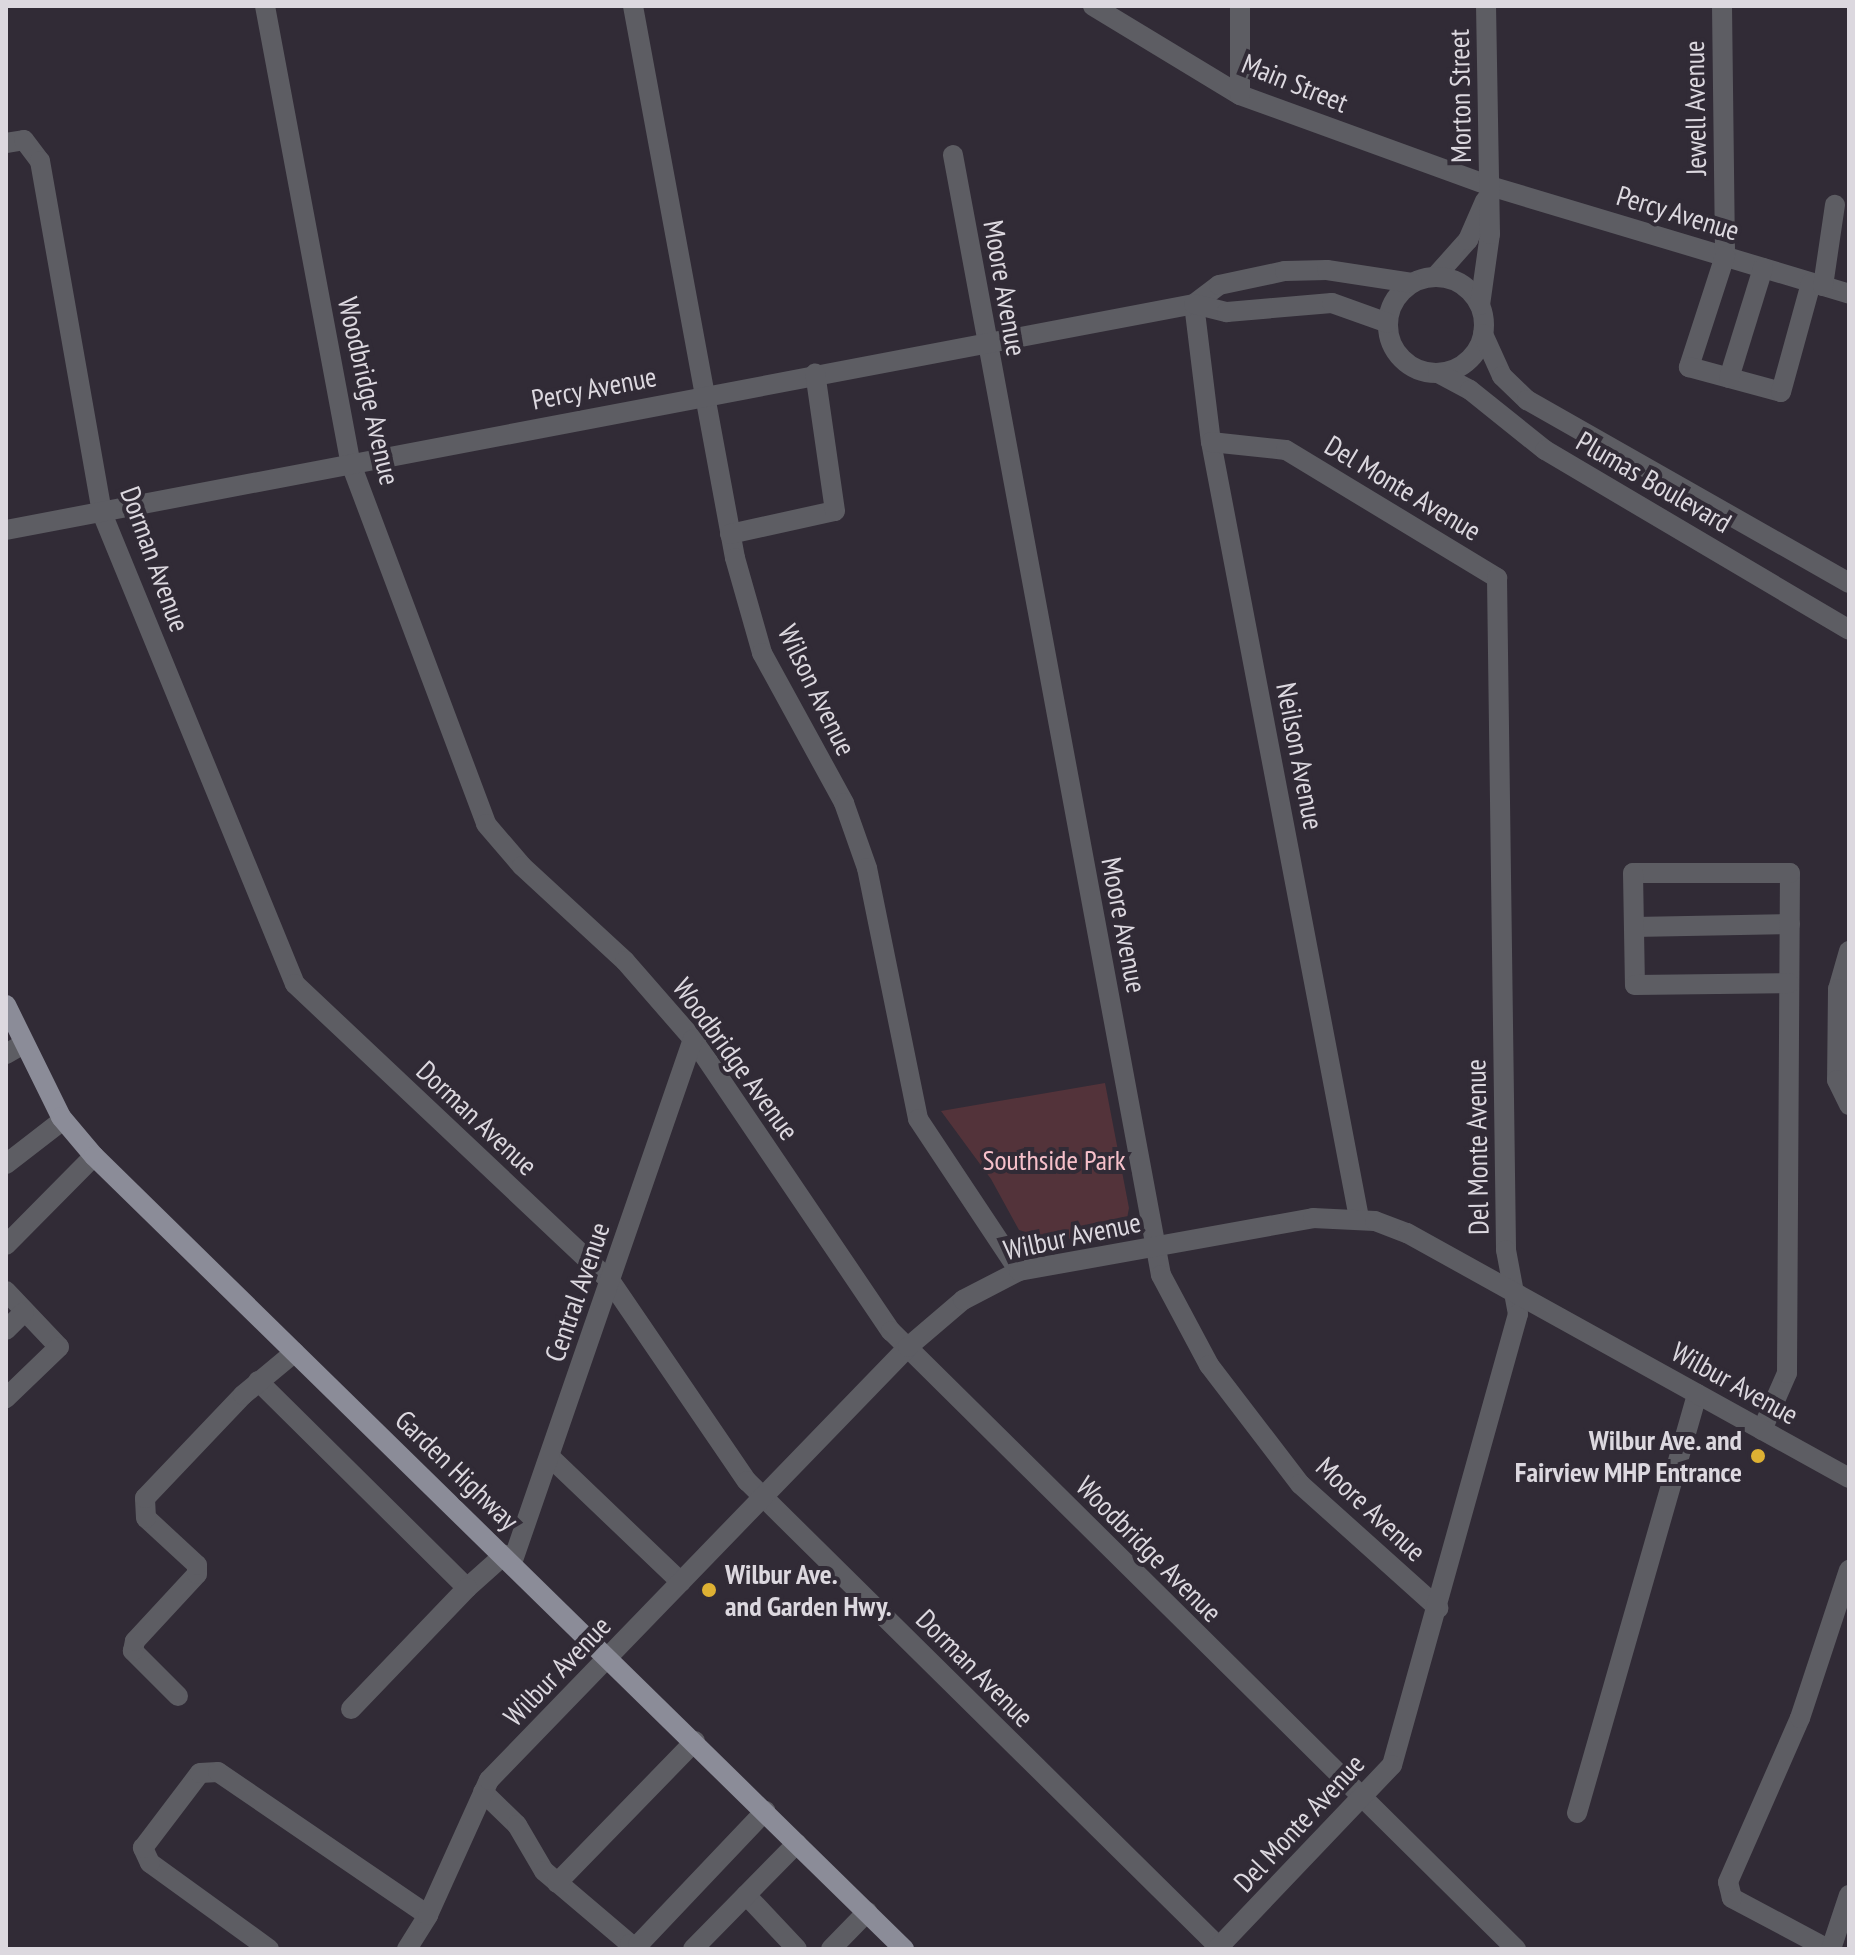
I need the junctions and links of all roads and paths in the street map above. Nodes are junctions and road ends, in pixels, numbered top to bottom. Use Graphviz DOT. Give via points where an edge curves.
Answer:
graph roads {
  1 [pos="265,6"];
  2 [pos="633,6"];
  3 [pos="1093,6"];
  4 [pos="1240,6"];
  5 [pos="1486,6"];
  6 [pos="1722,6"];
  7 [pos="1240,95"];
  8 [pos="15,142"];
  9 [pos="953,155"];
  10 [pos="1490,186"];
  11 [pos="1835,205"];
  12 [pos="1725,256"];
  13 [pos="1763,268"];
  14 [pos="1435,277"];
  15 [pos="1412,283"];
  16 [pos="1817,284"];
  17 [pos="1849,294"];
  18 [pos="1194,304"];
  19 [pos="1480,305"];
  20 [pos="1388,323"];
  21 [pos="1483,334"];
  22 [pos="986,340"];
  23 [pos="815,373"];
  24 [pos="1438,373"];
  25 [pos="1729,378"];
  26 [pos="707,395"];
  27 [pos="1211,442"];
  28 [pos="351,464"];
  29 [pos="102,513"];
  30 [pos="6,530"];
  31 [pos="730,534"];
  32 [pos="1849,583"];
  33 [pos="1846,621"];
  34 [pos="1790,924"];
  35 [pos="1634,927"];
  36 [pos="1849,951"];
  37 [pos="1789,983"];
  38 [pos="6,1005"];
  39 [pos="693,1039"];
  40 [pos="14,1049"];
  41 [pos="1849,1105"];
  42 [pos="63,1120"];
  43 [pos="94,1156"];
  44 [pos="6,1164"];
  45 [pos="1359,1218"];
  46 [pos="6,1245"];
  47 [pos="1156,1247"];
  48 [pos="1019,1271"];
  49 [pos="611,1282"];
  50 [pos="6,1291"];
  51 [pos="1514,1292"];
  52 [pos="24,1312"];
  53 [pos="6,1330"];
  54 [pos="908,1347"];
  55 [pos="295,1352"];
  56 [pos="258,1381"];
  57 [pos="1697,1394"];
  58 [pos="6,1398"];
  59 [pos="1762,1430"];
  60 [pos="550,1457"];
  61 [pos="1849,1478"];
  62 [pos="763,1498"];
  63 [pos="508,1559"];
  64 [pos="1849,1570"];
  65 [pos="681,1582"];
  66 [pos="467,1588"];
  67 [pos="1438,1608"];
  68 [pos="609,1658"];
  69 [pos="178,1696"];
  70 [pos="351,1709"];
  71 [pos="695,1741"];
  72 [pos="483,1792"];
  73 [pos="1362,1802"];
  74 [pos="765,1811"];
  75 [pos="1577,1813"];
  76 [pos="797,1843"];
  77 [pos="557,1883"];
  78 [pos="746,1895"];
  79 [pos="1849,1895"];
  80 [pos="867,1912"];
  81 [pos="428,1915"];
  82 [pos="1219,1948"];
  83 [pos="269,1949"];
  84 [pos="407,1949"];
  85 [pos="693,1949"];
  86 [pos="797,1949"];
  87 [pos="831,1949"];
  88 [pos="904,1949"];
  89 [pos="1516,1949"];
  90 [pos="1830,1949"];
  1 -- 28 [label="street, Woodbridge Avenue"];
  2 -- 26 [label="street, Wilson Avenue"];
  3 -- 7 [label="street, Main Street"];
  4 -- 7 [label="street"];
  5 -- 10 [label="street, Morton Street"];
  6 -- 12 [label="street, Jewell Avenue"];
  7 -- 10 [label="street, Main Street"];
  8 -- 29 [label="street, Dorman Avenue" via="40,161"];
  9 -- 22 [label="street, Moore Avenue"];
  10 -- 12 [label="street, Percy Avenue"];
  10 -- 14 [label="street, Morton Street" via="1468,240"];
  10 -- 19 [label="street, Morton Street" via="1490,234"];
  11 -- 16 [label="street"];
  12 -- 13 [label="street, Percy Avenue"];
  12 -- 25 [label="street, Jewell Avenue" via="1689,367"];
  13 -- 16 [label="street, Percy Avenue"];
  13 -- 25 [label="street"];
  14 -- 15 [label="street"];
  14 -- 19 [label="street" via="1469,290"];
  15 -- 18 [label="street, Percy Avenue" via="1327,270 1285,271 1219,285"];
  15 -- 20 [label="street" via="1400,294"];
  16 -- 17 [label="street, Percy Avenue"];
  16 -- 25 [label="street" via="1781,392"];
  18 -- 20 [label="street, Percy Avenue" via="1227,312 1332,303"];
  18 -- 22 [label="street, Percy Avenue"];
  18 -- 27 [label="street, Neilson Avenue"];
  19 -- 21 [label="street"];
  20 -- 24 [label="street" via="1390,339 1408,364"];
  21 -- 24 [label="street" via="1467,362"];
  21 -- 32 [label="street, Plumas Boulevard" via="1502,376 1527,400"];
  22 -- 23 [label="street, Percy Avenue"];
  22 -- 47 [label="street, Moore Avenue"];
  23 -- 26 [label="street, Percy Avenue"];
  23 -- 31 [label="street" via="835,511"];
  24 -- 33 [label="street, Plumas Boulevard" via="1470,390 1545,450"];
  26 -- 28 [label="street, Percy Avenue"];
  26 -- 31 [label="street, Wilson Avenue"];
  27 -- 45 [label="street, Neilson Avenue"];
  27 -- 51 [label="street, Del Monte Avenue" via="1286,450 1497,578 1506,1250"];
  28 -- 29 [label="street, Percy Avenue"];
  28 -- 39 [label="street, Woodbridge Avenue" via="486,824 522,866 625,961"];
  29 -- 30 [label="street, Percy Avenue"];
  29 -- 49 [label="street, Dorman Avenue" via="295,984"];
  31 -- 48 [label="street, Wilson Avenue" via="762,653 844,803 867,868 918,1119"];
  34 -- 35 [label="street"];
  34 -- 35 [label="street" via="1790,873 1633,873"];
  34 -- 37 [label="street"];
  35 -- 37 [label="street" via="1635,985"];
  36 -- 41 [label="street" via="1838,989 1837,1080"];
  37 -- 59 [label="street" via="1787,1373"];
  38 -- 40 [label="main road, Garden Highway"];
  39 -- 49 [label="street, Central Avenue"];
  39 -- 54 [label="street, Woodbridge Avenue"];
  40 -- 42 [label="main road, Garden Highway"];
  42 -- 43 [label="main road, Garden Highway"];
  42 -- 44 [label="street"];
  43 -- 46 [label="street"];
  43 -- 55 [label="main road, Garden Highway"];
  45 -- 47 [label="street, Wilbur Avenue" via="1313,1218"];
  45 -- 51 [label="street, Wilbur Avenue" via="1407,1233"];
  47 -- 48 [label="street, Wilbur Avenue"];
  47 -- 67 [label="street, Moore Avenue" via="1161,1275 1209,1365 1300,1484"];
  48 -- 54 [label="street, Wilbur Avenue" via="963,1300"];
  49 -- 60 [label="street, Central Avenue"];
  49 -- 62 [label="street, Dorman Avenue"];
  50 -- 52 [label="street"];
  51 -- 57 [label="street, Wilbur Avenue"];
  51 -- 67 [label="street, Del Monte Avenue" via="1517,1325"];
  52 -- 53 [label="street"];
  52 -- 58 [label="street" via="59,1347"];
  54 -- 62 [label="street, Wilbur Avenue"];
  54 -- 73 [label="street, Woodbridge Avenue"];
  55 -- 56 [label="street"];
  55 -- 63 [label="main road, Garden Highway"];
  56 -- 66 [label="street"];
  56 -- 69 [label="street" via="145,1498 146,1518 197,1565 197,1574 135,1641 133,1651"];
  57 -- 59 [label="street, Wilbur Avenue"];
  57 -- 75 [label="street"];
  59 -- 61 [label="street, Wilbur Avenue"];
  60 -- 63 [label="street, Central Avenue"];
  60 -- 65 [label="street"];
  62 -- 65 [label="street, Wilbur Avenue"];
  62 -- 82 [label="street, Dorman Avenue"];
  63 -- 66 [label="street"];
  63 -- 68 [label="main road, Garden Highway"];
  64 -- 90 [label="street" via="1800,1718 1728,1882 1732,1898"];
  65 -- 68 [label="street, Wilbur Avenue"];
  66 -- 70 [label="street"];
  67 -- 73 [label="street, Del Monte Avenue" via="1392,1765"];
  68 -- 71 [label="main road, Garden Highway"];
  68 -- 72 [label="street, Wilbur Avenue"];
  71 -- 74 [label="main road, Garden Highway"];
  71 -- 77 [label="street"];
  72 -- 77 [label="street" via="517,1825 530,1851"];
  72 -- 81 [label="street, Wilbur Avenue"];
  73 -- 82 [label="street, Del Monte Avenue"];
  73 -- 89 [label="street, Woodbridge Avenue"];
  74 -- 76 [label="main road, Garden Highway"];
  74 -- 77 [label="street" via="638,1945 623,1941"];
  76 -- 78 [label="street"];
  76 -- 80 [label="main road, Garden Highway"];
  78 -- 85 [label="street"];
  78 -- 86 [label="street"];
  79 -- 90 [label="street"];
  80 -- 87 [label="street"];
  80 -- 88 [label="main road, Garden Highway"];
  81 -- 83 [label="street" via="218,1772 200,1773 143,1848 150,1863"];
  81 -- 84 [label="street, Wilbur Avenue"];
}
